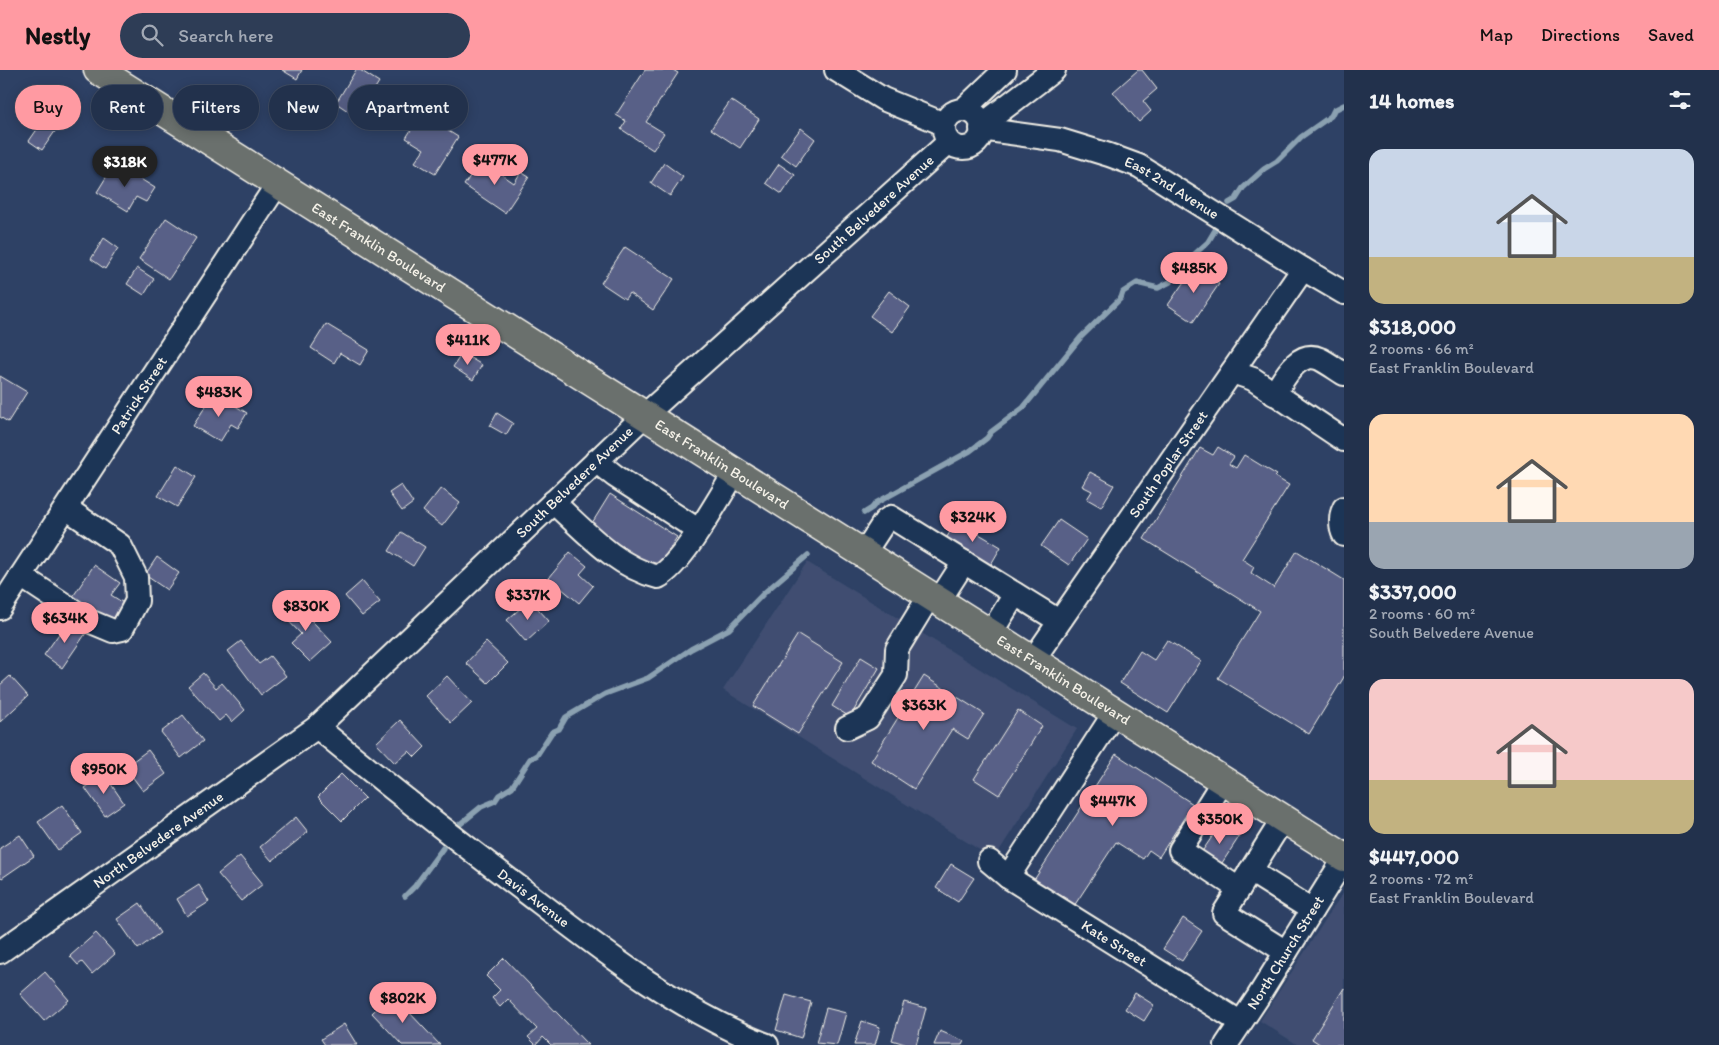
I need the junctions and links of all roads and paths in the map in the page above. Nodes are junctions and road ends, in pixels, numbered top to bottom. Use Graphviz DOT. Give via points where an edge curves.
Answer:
graph roads {
  1 [pos="98,70"];
  2 [pos="836,70"];
  3 [pos="1004,70"];
  4 [pos="1054,70"];
  5 [pos="963,110"];
  6 [pos="981,127"];
  7 [pos="947,133"];
  8 [pos="278,183"];
  9 [pos="1303,270"];
  10 [pos="1344,293"];
  11 [pos="1232,372"];
  12 [pos="1344,374"];
  13 [pos="1274,394"];
  14 [pos="645,415"];
  15 [pos="1344,440"];
  16 [pos="596,461"];
  17 [pos="735,472"];
  18 [pos="553,502"];
  19 [pos="66,508"];
  20 [pos="1344,508"];
  21 [pos="698,530"];
  22 [pos="1344,535"];
  23 [pos="864,553"];
  24 [pos="964,562"];
  25 [pos="21,576"];
  26 [pos="1015,594"];
  27 [pos="934,598"];
  28 [pos="0,608"];
  29 [pos="1059,622"];
  30 [pos="990,633"];
  31 [pos="1033,660"];
  32 [pos="1115,712"];
  33 [pos="317,727"];
  34 [pos="848,728"];
  35 [pos="1223,781"];
  36 [pos="1284,819"];
  37 [pos="1344,858"];
  38 [pos="988,861"];
  39 [pos="1008,877"];
  40 [pos="1245,880"];
  41 [pos="1312,910"];
  42 [pos="0,952"];
  43 [pos="1286,952"];
  44 [pos="1240,1022"];
  45 [pos="767,1045"];
  46 [pos="1226,1045"];
  1 -- 8 [label="main road, East Franklin Boulevard"];
  2 -- 7 [label="street"];
  3 -- 5 [label="street"];
  4 -- 6 [label="street"];
  5 -- 6 [label="street" via="975,114"];
  5 -- 7 [label="street" via="953,112 946,120"];
  6 -- 7 [label="street" via="980,137 971,146 960,148"];
  6 -- 9 [label="street, East 2nd Avenue" via="1060,140 1139,166"];
  7 -- 14 [label="street, South Belvedere Avenue"];
  8 -- 14 [label="main road, East Franklin Boulevard"];
  8 -- 19 [label="street, Patrick Street"];
  9 -- 10 [label="street, East 2nd Avenue"];
  9 -- 11 [label="street, South Poplar Street"];
  11 -- 13 [label="street" via="1253,379"];
  11 -- 29 [label="street, South Poplar Street"];
  12 -- 13 [label="street" via="1318,358 1307,357 1288,371"];
  13 -- 15 [label="street"];
  14 -- 16 [label="street, South Belvedere Avenue"];
  14 -- 17 [label="main road, East Franklin Boulevard"];
  16 -- 18 [label="street, South Belvedere Avenue"];
  16 -- 21 [label="street"];
  17 -- 21 [label="street"];
  17 -- 23 [label="main road, East Franklin Boulevard"];
  18 -- 21 [label="street" via="611,554 658,578 673,566"];
  18 -- 33 [label="street, South Belvedere Avenue"];
  19 -- 25 [label="street, Patrick Street"];
  19 -- 25 [label="street" via="120,545 136,577 137,601 128,620 122,629 113,631 89,621"];
  20 -- 22 [label="street" via="1341,514"];
  23 -- 24 [label="street" via="891,517"];
  23 -- 27 [label="main road, East Franklin Boulevard"];
  24 -- 26 [label="street"];
  24 -- 27 [label="street"];
  25 -- 28 [label="street, Patrick Street"];
  26 -- 29 [label="street"];
  26 -- 30 [label="street"];
  27 -- 30 [label="main road, East Franklin Boulevard"];
  27 -- 34 [label="street" via="897,649 896,675 868,718"];
  29 -- 31 [label="street, South Poplar Street"];
  30 -- 31 [label="main road, East Franklin Boulevard"];
  31 -- 32 [label="main road, East Franklin Boulevard"];
  32 -- 35 [label="main road, East Franklin Boulevard"];
  32 -- 39 [label="street"];
  33 -- 42 [label="street, North Belvedere Avenue"];
  33 -- 45 [label="street, Davis Avenue" via="405,800 601,950 661,991"];
  35 -- 36 [label="main road, East Franklin Boulevard"];
  35 -- 40 [label="street" via="1180,850"];
  36 -- 37 [label="main road, East Franklin Boulevard"];
  36 -- 40 [label="street"];
  37 -- 41 [label="street, North Church Street"];
  38 -- 39 [label="street, Kate Street"];
  39 -- 44 [label="street, Kate Street"];
  40 -- 41 [label="street"];
  40 -- 43 [label="street" via="1224,913"];
  41 -- 43 [label="street, North Church Street"];
  43 -- 44 [label="street, North Church Street"];
  44 -- 46 [label="street, North Church Street"];
}
